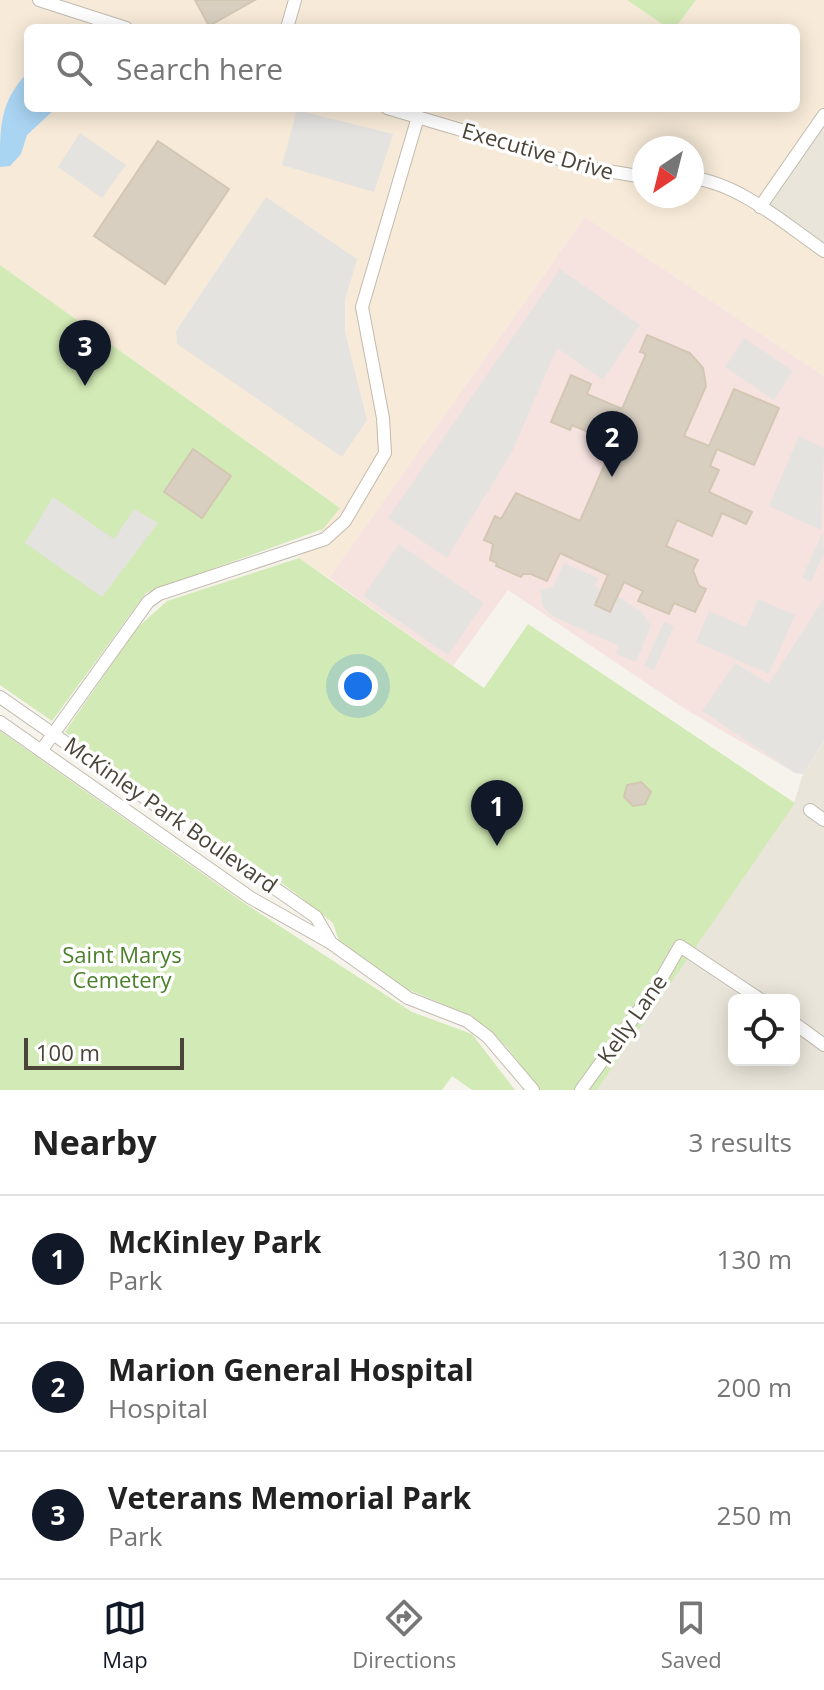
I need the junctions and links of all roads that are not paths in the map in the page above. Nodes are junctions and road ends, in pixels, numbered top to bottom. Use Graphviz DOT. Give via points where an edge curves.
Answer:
graph roads {
  1 [pos="39,0"];
  2 [pos="295,0"];
  3 [pos="114,24"];
  4 [pos="288,24"];
  5 [pos="401,112"];
  6 [pos="824,115"];
  7 [pos="418,117"];
  8 [pos="632,175"];
  9 [pos="704,180"];
  10 [pos="760,207"];
  11 [pos="824,251"];
  12 [pos="0,697"];
  13 [pos="0,722"];
  14 [pos="53,733"];
  15 [pos="41,751"];
  16 [pos="810,810"];
  17 [pos="824,820"];
  18 [pos="331,943"];
  19 [pos="752,994"];
  20 [pos="800,1027"];
  21 [pos="824,1045"];
  22 [pos="529,1089"];
  23 [pos="581,1090"];
  1 -- 3 [label="street"];
  2 -- 4 [label="street"];
  5 -- 7 [label="street, Executive Drive"];
  6 -- 10 [label="street"];
  7 -- 8 [label="street, Executive Drive" via="592,169"];
  7 -- 14 [label="street" via="362,307 386,439 381,464 345,521 325,539 148,602"];
  9 -- 10 [label="street"];
  10 -- 11 [label="street"];
  12 -- 14 [label="street, McKinley Park Boulevard"];
  13 -- 15 [label="street, McKinley Park Boulevard"];
  14 -- 15 [label="street"];
  14 -- 18 [label="street, McKinley Park Boulevard" via="316,917"];
  15 -- 18 [label="street, McKinley Park Boulevard" via="251,898"];
  16 -- 17 [label="street"];
  18 -- 22 [label="street, McKinley Park Boulevard" via="408,998 467,1021 488,1037"];
  19 -- 23 [label="street, Kelly Lane" via="680,946"];
  20 -- 21 [label="street"];
}
